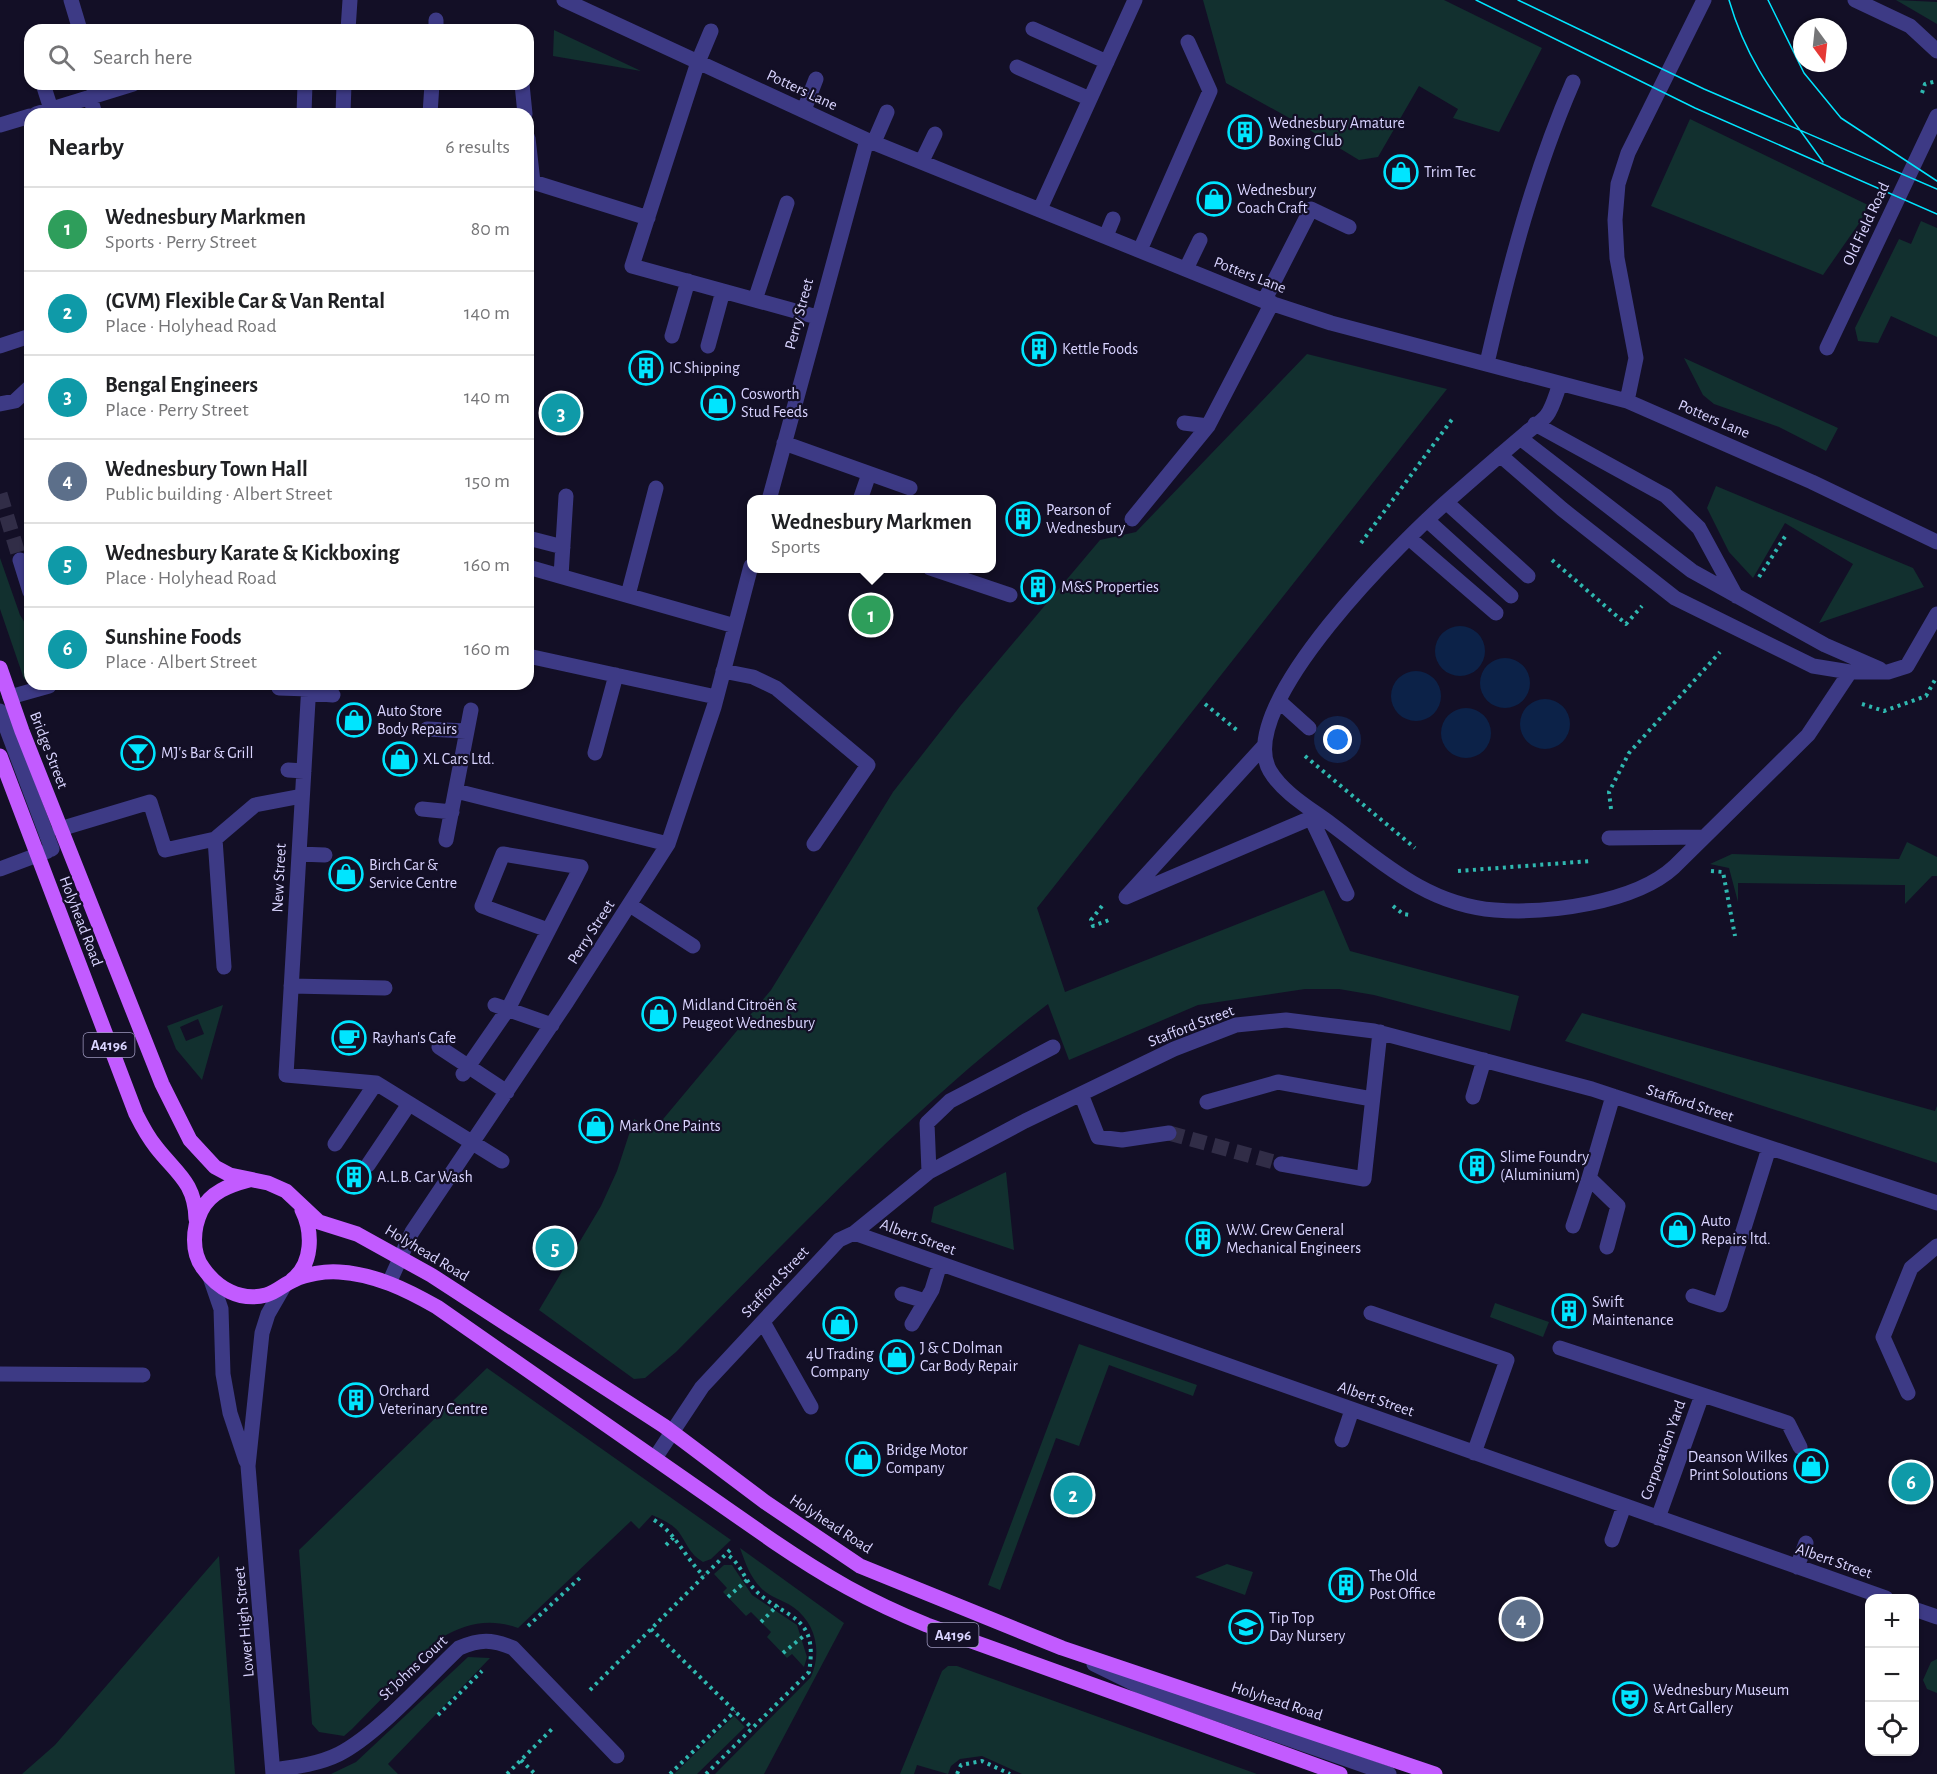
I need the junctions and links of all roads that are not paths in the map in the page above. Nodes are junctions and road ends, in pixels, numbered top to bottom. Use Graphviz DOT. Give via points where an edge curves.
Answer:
graph roads {
  1 [pos="71,0"];
  2 [pos="350,0"];
  3 [pos="564,0"];
  4 [pos="1136,0"];
  5 [pos="1704,0"];
  6 [pos="1855,0"];
  7 [pos="589,5"];
  8 [pos="78,24"];
  9 [pos="348,24"];
  10 [pos="1033,29"];
  11 [pos="711,31"];
  12 [pos="1188,42"];
  13 [pos="1937,51"];
  14 [pos="698,62"];
  15 [pos="1107,63"];
  16 [pos="1017,67"];
  17 [pos="816,79"];
  18 [pos="1573,82"];
  19 [pos="45,90"];
  20 [pos="305,90"];
  21 [pos="344,90"];
  22 [pos="432,90"];
  23 [pos="523,90"];
  24 [pos="95,92"];
  25 [pos="1090,99"];
  26 [pos="51,108"];
  27 [pos="54,108"];
  28 [pos="95,108"];
  29 [pos="304,108"];
  30 [pos="343,108"];
  31 [pos="430,108"];
  32 [pos="524,108"];
  33 [pos="804,110"];
  34 [pos="887,112"];
  35 [pos="1937,116"];
  36 [pos="24,118"];
  37 [pos="0,125"];
  38 [pos="935,134"];
  39 [pos="871,141"];
  40 [pos="922,161"];
  41 [pos="534,183"];
  42 [pos="787,202"];
  43 [pos="1040,209"];
  44 [pos="648,218"];
  45 [pos="1113,219"];
  46 [pos="1349,227"];
  47 [pos="1106,236"];
  48 [pos="1200,240"];
  49 [pos="1140,250"];
  50 [pos="1186,268"];
  51 [pos="688,281"];
  52 [pos="723,291"];
  53 [pos="755,300"];
  54 [pos="1268,302"];
  55 [pos="817,317"];
  56 [pos="672,336"];
  57 [pos="24,338"];
  58 [pos="0,345"];
  59 [pos="708,346"];
  60 [pos="1827,348"];
  61 [pos="1487,363"];
  62 [pos="1560,384"];
  63 [pos="24,393"];
  64 [pos="1627,401"];
  65 [pos="0,404"];
  66 [pos="1184,423"];
  67 [pos="1535,424"];
  68 [pos="1208,426"];
  69 [pos="1520,438"];
  70 [pos="784,443"];
  71 [pos="1500,455"];
  72 [pos="869,474"];
  73 [pos="656,488"];
  74 [pos="910,488"];
  75 [pos="770,495"];
  76 [pos="862,495"];
  77 [pos="566,496"];
  78 [pos="1446,502"];
  79 [pos="1132,519"];
  80 [pos="1427,520"];
  81 [pos="1409,538"];
  82 [pos="534,540"];
  83 [pos="1937,542"];
  84 [pos="563,547"];
  85 [pos="20,560"];
  86 [pos="534,569"];
  87 [pos="24,573"];
  88 [pos="749,573"];
  89 [pos="945,573"];
  90 [pos="561,576"];
  91 [pos="1528,576"];
  92 [pos="628,595"];
  93 [pos="1010,595"];
  94 [pos="1511,596"];
  95 [pos="1736,596"];
  96 [pos="1496,613"];
  97 [pos="1937,614"];
  98 [pos="735,626"];
  99 [pos="534,657"];
  100 [pos="0,668"];
  101 [pos="723,671"];
  102 [pos="1850,672"];
  103 [pos="1888,672"];
  104 [pos="616,675"];
  105 [pos="35,690"];
  106 [pos="309,690"];
  107 [pos="313,690"];
  108 [pos="333,695"];
  109 [pos="10,697"];
  110 [pos="717,697"];
  111 [pos="1279,701"];
  112 [pos="471,710"];
  113 [pos="0,711"];
  114 [pos="1309,728"];
  115 [pos="427,729"];
  116 [pos="466,731"];
  117 [pos="1264,742"];
  118 [pos="596,753"];
  119 [pos="0,756"];
  120 [pos="456,790"];
  121 [pos="302,796"];
  122 [pos="422,809"];
  123 [pos="452,812"];
  124 [pos="1315,816"];
  125 [pos="60,829"];
  126 [pos="1704,837"];
  127 [pos="1611,838"];
  128 [pos="215,839"];
  129 [pos="446,840"];
  130 [pos="668,844"];
  131 [pos="814,844"];
  132 [pos="59,847"];
  133 [pos="299,854"];
  134 [pos="37,855"];
  135 [pos="325,855"];
  136 [pos="0,869"];
  137 [pos="1347,894"];
  138 [pos="630,905"];
  139 [pos="548,930"];
  140 [pos="693,946"];
  141 [pos="224,967"];
  142 [pos="291,986"];
  143 [pos="385,988"];
  144 [pos="501,1007"];
  145 [pos="552,1025"];
  146 [pos="1380,1032"];
  147 [pos="439,1047"];
  148 [pos="1053,1047"];
  149 [pos="1484,1060"];
  150 [pos="466,1070"];
  151 [pos="376,1083"];
  152 [pos="507,1092"];
  153 [pos="1081,1094"];
  154 [pos="1613,1096"];
  155 [pos="1473,1097"];
  156 [pos="1372,1099"];
  157 [pos="1207,1102"];
  158 [pos="409,1104"];
  159 [pos="1169,1133"];
  160 [pos="335,1144"];
  161 [pos="471,1144"];
  162 [pos="1769,1148"];
  163 [pos="502,1161"];
  164 [pos="1281,1164"];
  165 [pos="368,1165"];
  166 [pos="929,1172"];
  167 [pos="1589,1178"];
  168 [pos="249,1180"];
  169 [pos="1937,1203"];
  170 [pos="299,1204"];
  171 [pos="196,1224"];
  172 [pos="1573,1226"];
  173 [pos="854,1233"];
  174 [pos="1937,1246"];
  175 [pos="1607,1247"];
  176 [pos="400,1256"];
  177 [pos="940,1264"];
  178 [pos="212,1280"];
  179 [pos="389,1283"];
  180 [pos="287,1284"];
  181 [pos="902,1294"];
  182 [pos="1694,1296"];
  183 [pos="925,1301"];
  184 [pos="1371,1313"];
  185 [pos="763,1322"];
  186 [pos="912,1324"];
  187 [pos="1560,1348"];
  188 [pos="0,1374"];
  189 [pos="143,1375"];
  190 [pos="1908,1393"];
  191 [pos="1702,1395"];
  192 [pos="811,1407"];
  193 [pos="1352,1410"];
  194 [pos="672,1433"];
  195 [pos="1342,1440"];
  196 [pos="1800,1448"];
  197 [pos="1474,1453"];
  198 [pos="655,1458"];
  199 [pos="248,1466"];
  200 [pos="1624,1506"];
  201 [pos="1658,1518"];
  202 [pos="1612,1540"];
  203 [pos="1806,1544"];
  204 [pos="1797,1567"];
  205 [pos="1872,1594"];
  206 [pos="1919,1611"];
  207 [pos="1937,1617"];
  208 [pos="1062,1648"];
  209 [pos="617,1756"];
  210 [pos="273,1772"];
  211 [pos="1340,1774"];
  212 [pos="1389,1774"];
  213 [pos="1435,1774"];
  1 -- 8 [label="street"];
  2 -- 9 [label="street"];
  3 -- 7 [label="street, Potters Lane"];
  4 -- 15 [label="street"];
  5 -- 64 [label="street" via="1628,153 1618,184 1617,258 1636,358"];
  6 -- 13 [label="street" via="1910,26"];
  7 -- 14 [label="street, Potters Lane"];
  10 -- 15 [label="street"];
  11 -- 14 [label="street"];
  12 -- 49 [label="street" via="1210,91"];
  14 -- 33 [label="street, Potters Lane"];
  14 -- 44 [label="street"];
  15 -- 25 [label="street"];
  16 -- 25 [label="street"];
  17 -- 33 [label="street"];
  18 -- 61 [label="street" via="1546,144"];
  19 -- 26 [label="street"];
  20 -- 29 [label="street"];
  21 -- 30 [label="street"];
  22 -- 31 [label="street"];
  23 -- 32 [label="street"];
  24 -- 27 [label="street"];
  24 -- 28 [label="street"];
  25 -- 43 [label="street"];
  33 -- 39 [label="street, Potters Lane"];
  34 -- 39 [label="street, Perry Street"];
  35 -- 60 [label="street, Old Field Road"];
  36 -- 37 [label="street"];
  38 -- 40 [label="street"];
  39 -- 40 [label="street, Potters Lane"];
  39 -- 55 [label="street, Perry Street"];
  40 -- 43 [label="street, Potters Lane"];
  41 -- 44 [label="street"];
  42 -- 53 [label="street"];
  43 -- 47 [label="street, Potters Lane"];
  44 -- 51 [label="street" via="632,266"];
  45 -- 47 [label="street"];
  46 -- 54 [label="street" via="1311,209"];
  47 -- 49 [label="street, Potters Lane"];
  48 -- 50 [label="street"];
  49 -- 50 [label="street, Potters Lane"];
  50 -- 54 [label="street, Potters Lane"];
  51 -- 52 [label="street"];
  51 -- 56 [label="street"];
  52 -- 53 [label="street"];
  52 -- 59 [label="street"];
  53 -- 55 [label="street"];
  54 -- 61 [label="street, Potters Lane" via="1331,323"];
  54 -- 68 [label="street"];
  55 -- 70 [label="street, Perry Street"];
  57 -- 58 [label="street"];
  61 -- 62 [label="street, Potters Lane"];
  62 -- 64 [label="street, Potters Lane"];
  62 -- 67 [label="street" via="1546,416"];
  63 -- 65 [label="street" via="15,401"];
  64 -- 83 [label="street, Potters Lane"];
  66 -- 68 [label="street"];
  67 -- 69 [label="street"];
  67 -- 95 [label="street" via="1666,496 1699,528"];
  68 -- 79 [label="street"];
  69 -- 71 [label="street"];
  69 -- 95 [label="street" via="1692,571"];
  70 -- 72 [label="street"];
  70 -- 75 [label="street, Perry Street"];
  71 -- 78 [label="street"];
  71 -- 102 [label="street" via="1675,597 1813,666"];
  72 -- 74 [label="street"];
  72 -- 76 [label="street"];
  73 -- 92 [label="street"];
  77 -- 84 [label="street"];
  78 -- 80 [label="street"];
  78 -- 91 [label="street"];
  80 -- 81 [label="street"];
  80 -- 94 [label="street"];
  81 -- 96 [label="street"];
  81 -- 111 [label="street" via="1363,583 1306,656"];
  82 -- 84 [label="street"];
  84 -- 90 [label="street"];
  85 -- 87 [label="street"];
  86 -- 90 [label="street"];
  88 -- 98 [label="street, Perry Street"];
  89 -- 93 [label="street"];
  90 -- 92 [label="street"];
  92 -- 98 [label="street"];
  95 -- 103 [label="street" via="1825,645"];
  97 -- 103 [label="street" via="1907,666"];
  98 -- 101 [label="street, Perry Street"];
  99 -- 104 [label="street"];
  100 -- 109 [label="main road, Bridge Street / A4196"];
  101 -- 110 [label="street, Perry Street"];
  101 -- 131 [label="street" via="753,677 776,688 868,765"];
  102 -- 103 [label="street"];
  102 -- 126 [label="street" via="1808,735"];
  104 -- 110 [label="street"];
  104 -- 118 [label="street"];
  105 -- 109 [label="street"];
  106 -- 121 [label="street, New Street" via="296,770"];
  107 -- 108 [label="street"];
  109 -- 125 [label="main road, Bridge Street / A4196"];
  110 -- 130 [label="street, Perry Street"];
  111 -- 114 [label="street"];
  111 -- 117 [label="street" via="1269,719"];
  112 -- 116 [label="street"];
  113 -- 132 [label="street"];
  115 -- 116 [label="street"];
  116 -- 120 [label="street"];
  117 -- 124 [label="street" via="1269,771"];
  117 -- 124 [label="street" via="1126,897"];
  119 -- 134 [label="main road, A4196"];
  120 -- 123 [label="street"];
  120 -- 130 [label="street"];
  121 -- 128 [label="street" via="255,805"];
  121 -- 133 [label="street, New Street"];
  122 -- 123 [label="street"];
  123 -- 129 [label="street"];
  124 -- 126 [label="street" via="1439,899 1494,910 1549,910 1611,899 1665,876"];
  124 -- 137 [label="street"];
  125 -- 128 [label="street" via="150,802 165,850"];
  125 -- 132 [label="main road, Bridge Street / A4196"];
  126 -- 127 [label="street"];
  128 -- 141 [label="street"];
  130 -- 138 [label="street, Perry Street"];
  132 -- 134 [label="street"];
  132 -- 168 [label="main road, Holyhead Road / A4196" via="157,1074 190,1140 215,1167"];
  133 -- 135 [label="street"];
  133 -- 142 [label="street, New Street"];
  134 -- 136 [label="street"];
  134 -- 171 [label="main road, Holyhead Road / A4196" via="136,1114 156,1147 190,1187 196,1202"];
  138 -- 140 [label="street"];
  138 -- 145 [label="street, Perry Street"];
  139 -- 139 [label="street" via="482,906 503,854 580,867"];
  139 -- 144 [label="street"];
  142 -- 143 [label="street"];
  142 -- 151 [label="street, New Street" via="285,1075"];
  144 -- 145 [label="street"];
  144 -- 150 [label="street"];
  145 -- 152 [label="street, Perry Street"];
  146 -- 149 [label="street, Stafford Street"];
  146 -- 153 [label="street, Stafford Street" via="1286,1020 1236,1025 1174,1049"];
  146 -- 156 [label="street"];
  147 -- 150 [label="street"];
  148 -- 166 [label="street" via="950,1101 927,1123"];
  149 -- 154 [label="street, Stafford Street"];
  149 -- 155 [label="street"];
  150 -- 152 [label="street"];
  151 -- 158 [label="street"];
  151 -- 160 [label="street"];
  152 -- 161 [label="street, Perry Street"];
  153 -- 159 [label="street" via="1098,1137 1122,1140"];
  153 -- 166 [label="street, Stafford Street"];
  154 -- 162 [label="street, Stafford Street"];
  154 -- 167 [label="street"];
  156 -- 157 [label="street" via="1278,1082"];
  156 -- 164 [label="street" via="1364,1179"];
  158 -- 161 [label="street"];
  158 -- 165 [label="street"];
  161 -- 163 [label="street"];
  161 -- 176 [label="street, Perry Street"];
  162 -- 169 [label="street, Stafford Street"];
  162 -- 182 [label="street" via="1720,1305"];
  166 -- 173 [label="street, Stafford Street"];
  167 -- 172 [label="street"];
  167 -- 175 [label="street" via="1618,1206"];
  168 -- 170 [label="main road, Holyhead Road / A4196" via="277,1187"];
  168 -- 171 [label="main road" via="214,1195"];
  170 -- 176 [label="main road, Holyhead Road / A4196" via="319,1222 357,1234"];
  170 -- 180 [label="main road" via="308,1222 310,1241 307,1259"];
  171 -- 178 [label="main road, Holyhead Road / A4196" via="194,1247 200,1265"];
  173 -- 177 [label="street, Albert Street"];
  173 -- 185 [label="street, Stafford Street" via="839,1240"];
  174 -- 190 [label="street" via="1911,1268 1883,1337"];
  176 -- 179 [label="street, Perry Street"];
  176 -- 194 [label="main road, Holyhead Road / A4196"];
  177 -- 183 [label="street"];
  177 -- 193 [label="street, Albert Street"];
  178 -- 180 [label="main road, Holyhead Road / A4196" via="227,1291 246,1297 265,1296"];
  178 -- 199 [label="street, Lower High Street" via="221,1309 228,1403"];
  179 -- 180 [label="main road, Holyhead Road / A4196" via="338,1272"];
  179 -- 198 [label="main road, Holyhead Road / A4196" via="437,1307"];
  180 -- 199 [label="street, Lower High Street" via="268,1314 262,1333"];
  181 -- 183 [label="street"];
  183 -- 186 [label="street"];
  184 -- 197 [label="street" via="1507,1360"];
  185 -- 192 [label="street"];
  185 -- 194 [label="street, Stafford Street" via="702,1387"];
  187 -- 191 [label="street, Corporation Yard"];
  188 -- 189 [label="street"];
  191 -- 196 [label="street, Corporation Yard" via="1788,1423"];
  191 -- 201 [label="street, Corporation Yard"];
  193 -- 195 [label="street"];
  193 -- 197 [label="street, Albert Street"];
  194 -- 198 [label="street, Stafford Street"];
  194 -- 208 [label="main road, Holyhead Road / A4196" via="860,1566"];
  197 -- 200 [label="street, Albert Street"];
  198 -- 211 [label="main road, Holyhead Road / A4196" via="820,1572 872,1602"];
  199 -- 210 [label="street, Lower High Street"];
  200 -- 201 [label="street, Albert Street"];
  200 -- 202 [label="street"];
  201 -- 204 [label="street, Albert Street"];
  203 -- 204 [label="street"];
  204 -- 205 [label="street, Albert Street"];
  206 -- 207 [label="street"];
  208 -- 212 [label="street" via="1143,1688"];
  208 -- 213 [label="main road, Holyhead Road / A4196"];
  209 -- 210 [label="street, St Johns Court" via="513,1648 496,1640 477,1640 459,1648 360,1742 337,1755"];
}
